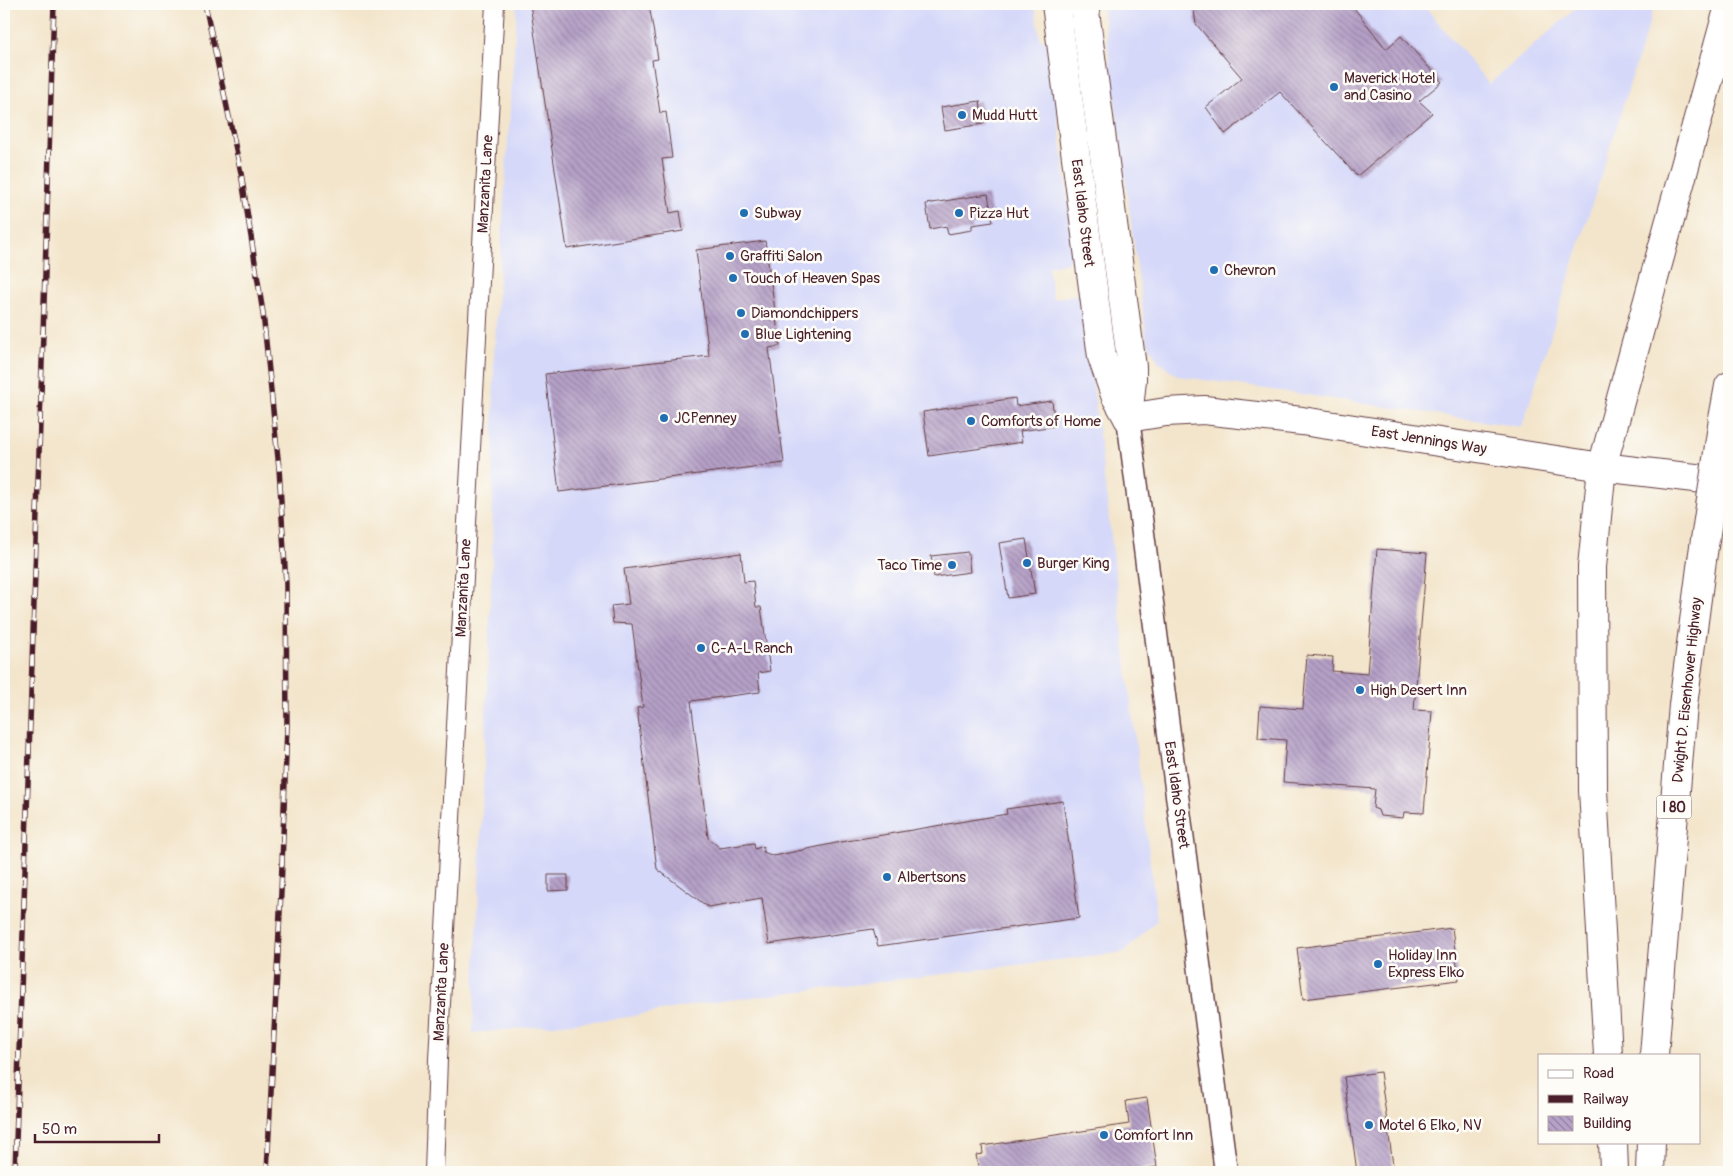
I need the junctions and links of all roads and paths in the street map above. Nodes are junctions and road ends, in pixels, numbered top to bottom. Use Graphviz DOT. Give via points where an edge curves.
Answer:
graph roads {
  1 [pos="495,4"];
  2 [pos="1056,4"];
  3 [pos="1084,4"];
  4 [pos="1729,6"];
  5 [pos="1729,386"];
  6 [pos="1128,418"];
  7 [pos="1602,467"];
  8 [pos="1729,482"];
  9 [pos="1608,1054"];
  10 [pos="1654,1054"];
  11 [pos="1613,1144"];
  12 [pos="1651,1144"];
  13 [pos="434,1172"];
  14 [pos="1226,1172"];
  15 [pos="1614,1172"];
  16 [pos="1650,1172"];
  1 -- 13 [label="street, Manzanita Lane"];
  2 -- 6 [label="main road, East Idaho Street" via="1102,357 1115,395"];
  3 -- 6 [label="main road, East Idaho Street" via="1132,366"];
  4 -- 7 [label="main road"];
  5 -- 10 [label="main road, Dwight D. Eisenhower Highway / I 80, bridge" via="1683,705"];
  6 -- 7 [label="main road, East Jennings Way" via="1204,410 1302,421"];
  6 -- 14 [label="street, East Idaho Street"];
  7 -- 8 [label="main road, East Jennings Way"];
  7 -- 9 [label="main road" via="1592,567 1593,781"];
  11 -- 15 [label="main road"];
  12 -- 16 [label="main road"];
}
